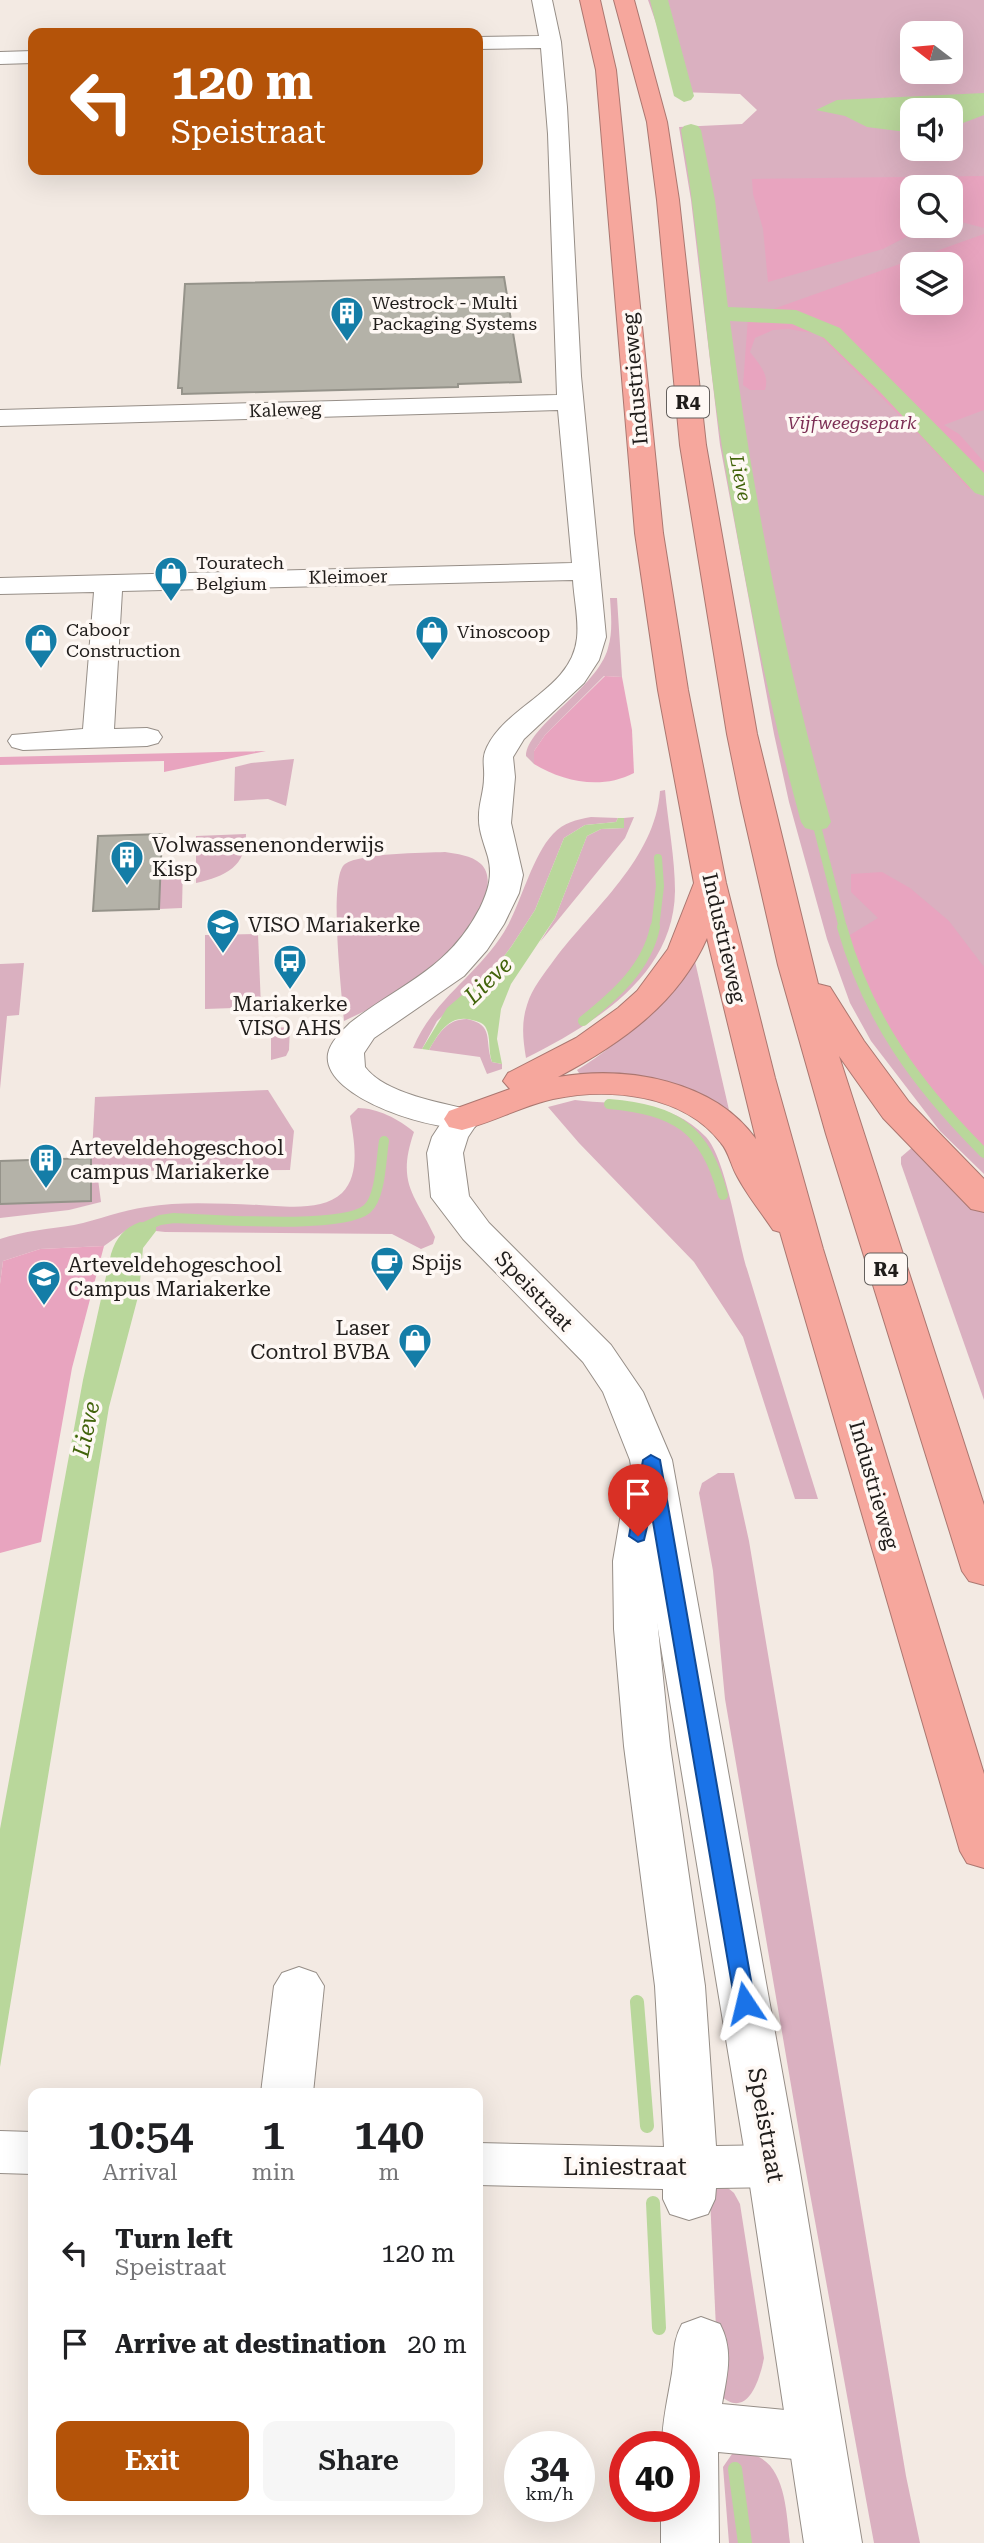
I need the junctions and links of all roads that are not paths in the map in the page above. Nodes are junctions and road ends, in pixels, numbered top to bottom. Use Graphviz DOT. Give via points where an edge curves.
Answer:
graph roads {
  1 [pos="542,0"];
  2 [pos="590,0"];
  3 [pos="624,0"];
  4 [pos="551,41"];
  5 [pos="483,43"];
  6 [pos="28,57"];
  7 [pos="0,58"];
  8 [pos="570,402"];
  9 [pos="0,418"];
  10 [pos="587,571"];
  11 [pos="109,583"];
  12 [pos="0,586"];
  13 [pos="147,737"];
  14 [pos="98,738"];
  15 [pos="23,741"];
  16 [pos="710,883"];
  17 [pos="795,965"];
  18 [pos="462,1119"];
  19 [pos="984,1201"];
  20 [pos="804,1248"];
  21 [pos="651,1460"];
  22 [pos="984,1572"];
  23 [pos="984,1851"];
  24 [pos="299,1986"];
  25 [pos="287,2088"];
  26 [pos="0,2152"];
  27 [pos="28,2152"];
  28 [pos="483,2164"];
  29 [pos="773,2166"];
  30 [pos="690,2183"];
  31 [pos="701,2340"];
  32 [pos="690,2425"];
  33 [pos="816,2438"];
  34 [pos="690,2543"];
  35 [pos="833,2543"];
  1 -- 4 [label="street"];
  2 -- 16 [label="highway, Industrieweg / R4" via="607,83 649,533"];
  3 -- 17 [label="highway, R4" via="657,122 693,445 743,734"];
  4 -- 5 [label="street"];
  4 -- 8 [label="street"];
  6 -- 7 [label="street"];
  8 -- 9 [label="street, Kaleweg"];
  8 -- 10 [label="street"];
  10 -- 11 [label="street, Kleimoer"];
  10 -- 18 [label="street" via="591,642 580,668 550,703 512,734 498,756 495,821 508,866 506,887 493,914 477,942 452,969 364,1027 346,1053 346,1067 355,1081 370,1090"];
  11 -- 12 [label="street, Kleimoer"];
  11 -- 14 [label="street"];
  13 -- 14 [label="street"];
  14 -- 15 [label="street"];
  16 -- 18 [label="highway" via="681,957 636,1009 579,1053 477,1104"];
  16 -- 20 [label="highway, Industrieweg / R4"];
  17 -- 19 [label="highway" via="896,1110"];
  17 -- 22 [label="highway, R4" via="848,1147"];
  18 -- 20 [label="highway, R4" via="570,1085 612,1083 668,1094 715,1117 733,1133 756,1177"];
  18 -- 21 [label="street, Speistraat" via="445,1153 450,1197 476,1231 597,1354 623,1392"];
  20 -- 23 [label="highway, Industrieweg / R4"];
  21 -- 29 [label="street, Speistraat"];
  21 -- 30 [label="street" via="634,1561 636,1629 680,1986"];
  24 -- 25 [label="street"];
  26 -- 27 [label="street"];
  28 -- 30 [label="street, Liniestraat" via="625,2169"];
  29 -- 30 [label="street, Liniestraat"];
  29 -- 33 [label="street, Speistraat"];
  31 -- 32 [label="street"];
  32 -- 33 [label="street"];
  32 -- 34 [label="street"];
  33 -- 35 [label="street, Speistraat"];
}
